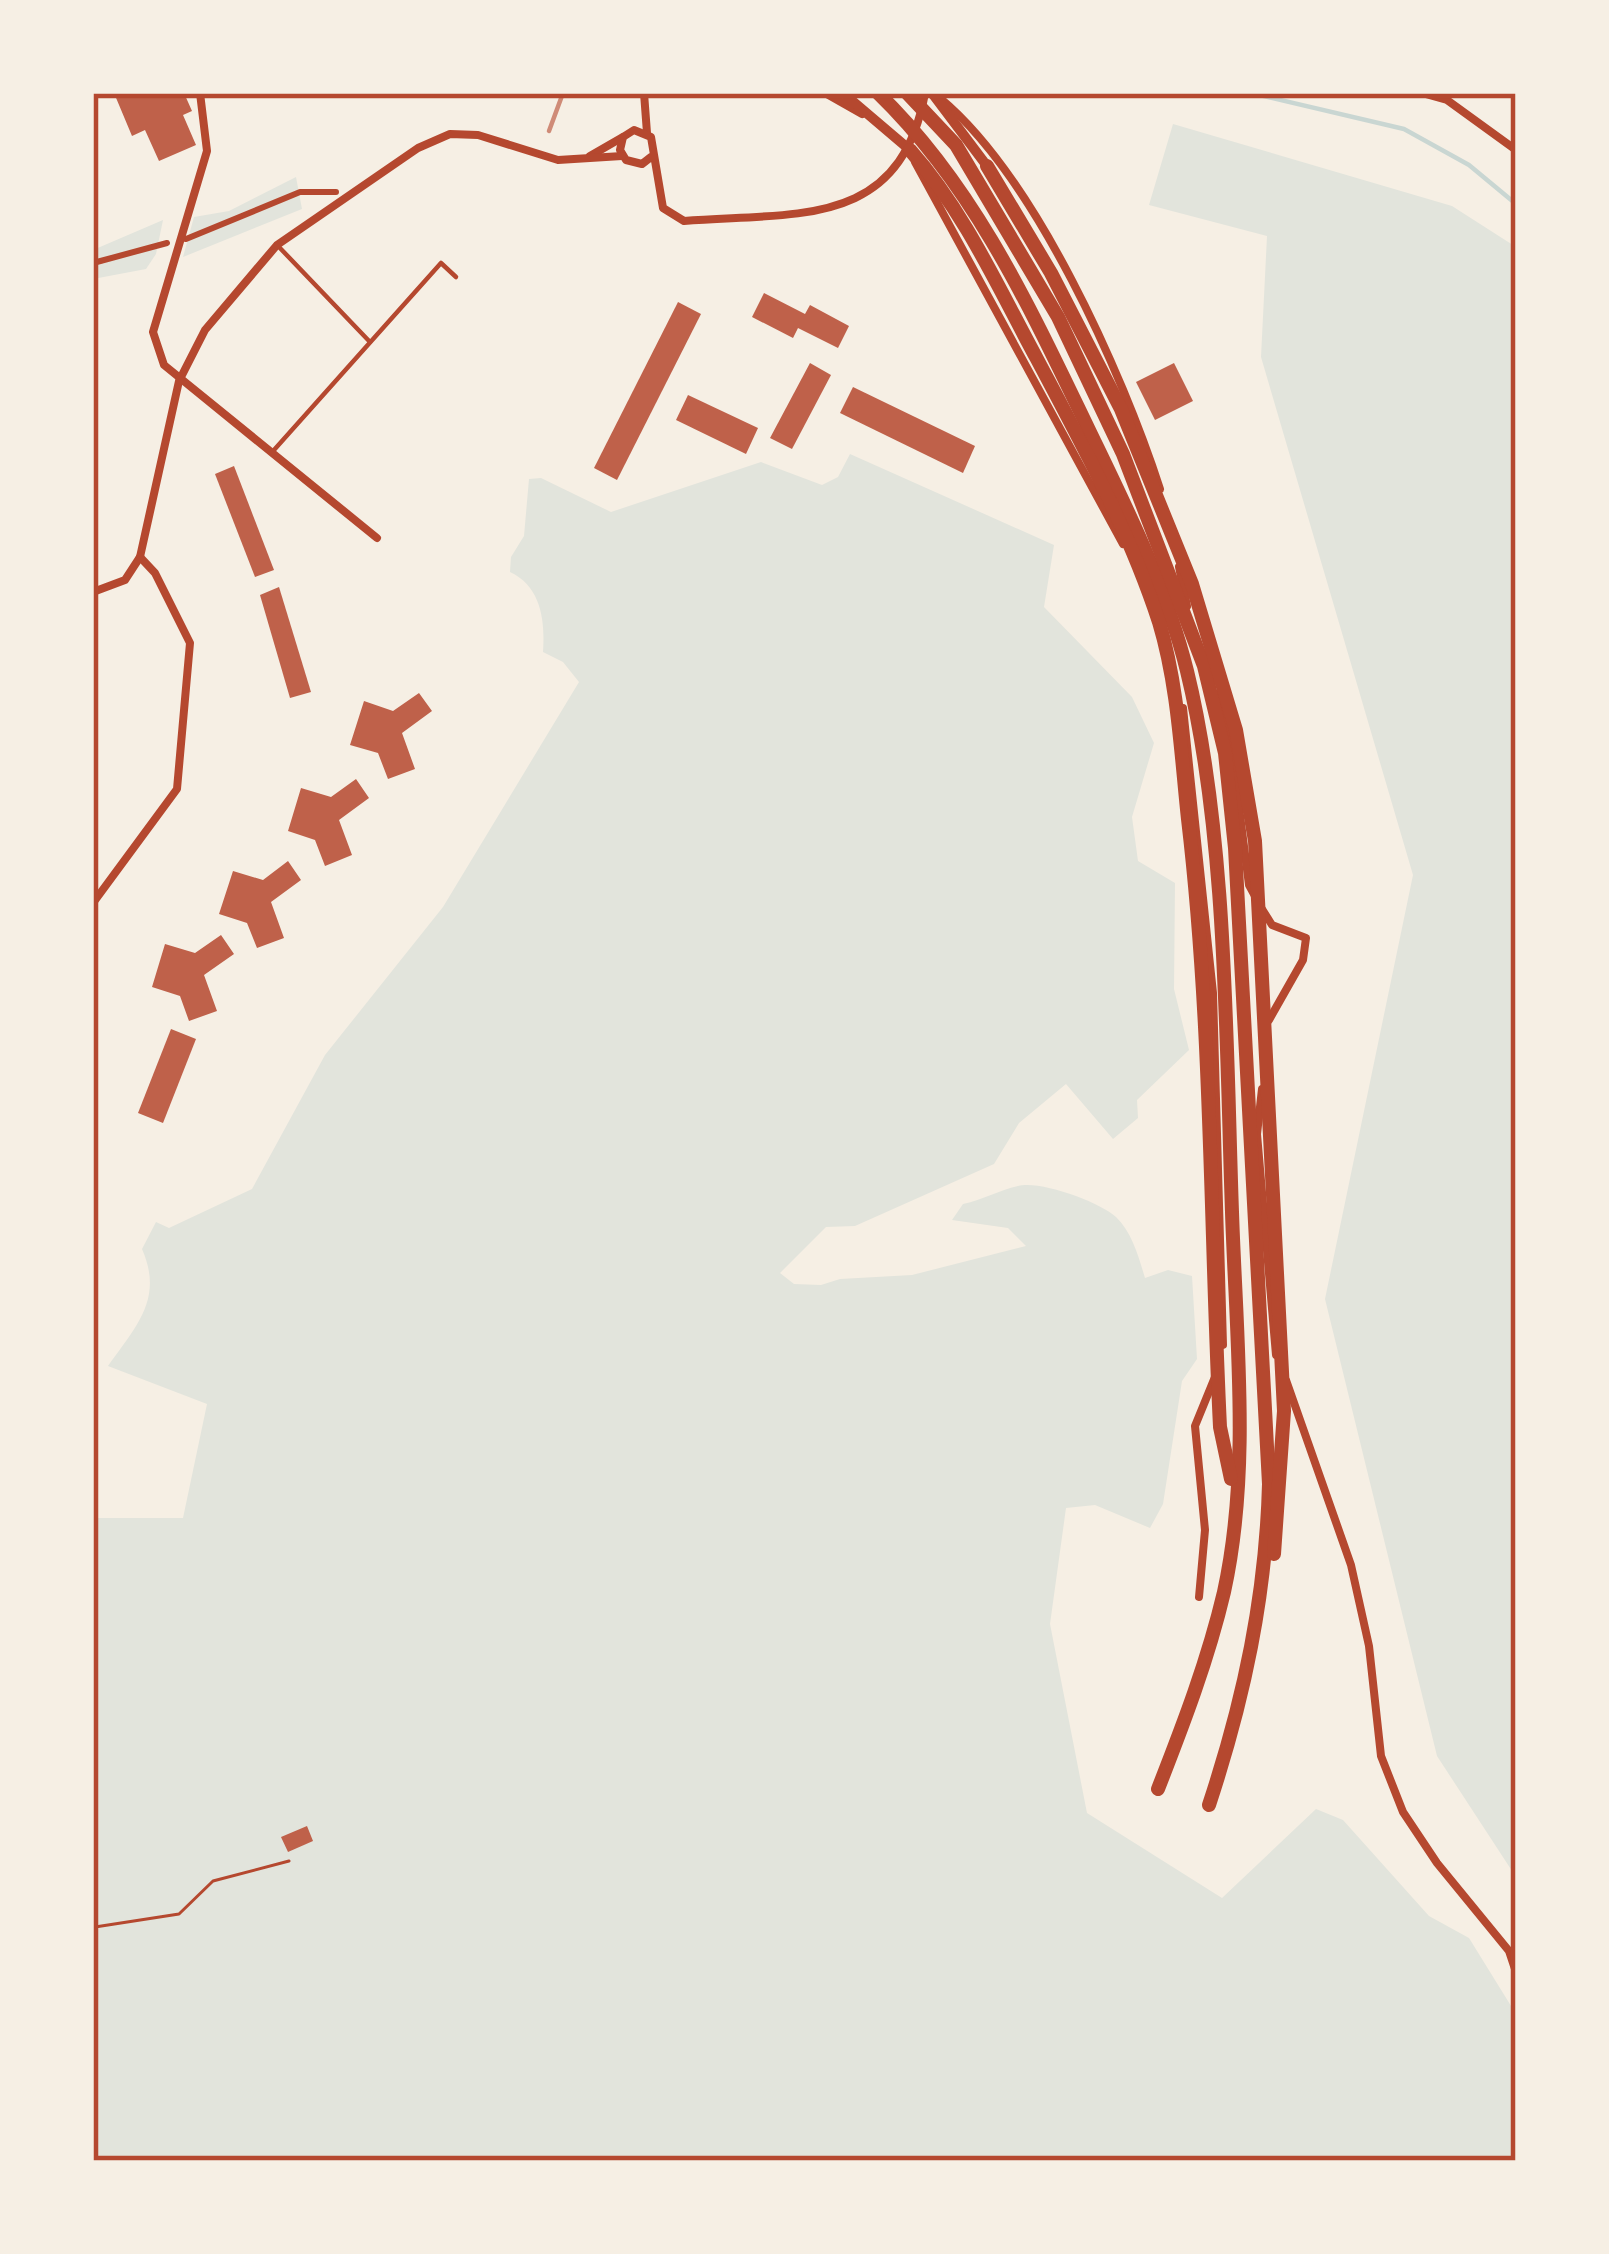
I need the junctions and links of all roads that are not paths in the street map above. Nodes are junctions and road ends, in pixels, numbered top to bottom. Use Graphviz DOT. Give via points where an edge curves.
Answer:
graph roads {
  1 [pos="200,93"];
  2 [pos="644,93"];
  3 [pos="825,93"];
  4 [pos="843,93"];
  5 [pos="878,93"];
  6 [pos="908,93"];
  7 [pos="931,93"];
  8 [pos="1421,93"];
  9 [pos="869,117"];
  10 [pos="647,133"];
  11 [pos="623,137"];
  12 [pos="910,150"];
  13 [pos="1516,150"];
  14 [pos="622,156"];
  15 [pos="590,157"];
  16 [pos="651,157"];
  17 [pos="988,166"];
  18 [pos="336,192"];
  19 [pos="186,239"];
  20 [pos="167,243"];
  21 [pos="277,245"];
  22 [pos="93,263"];
  23 [pos="457,277"];
  24 [pos="370,342"];
  25 [pos="178,381"];
  26 [pos="274,450"];
  27 [pos="377,538"];
  28 [pos="140,557"];
  29 [pos="93,592"];
  30 [pos="1187,608"];
  31 [pos="1165,617"];
  32 [pos="93,903"];
  33 [pos="1258,1134"];
  34 [pos="1221,1137"];
  35 [pos="1236,1502"];
  36 [pos="1199,1597"];
  37 [pos="1262,1600"];
  38 [pos="1158,1790"];
  39 [pos="1209,1805"];
  40 [pos="1516,1972"];
  1 -- 25 [label="street" via="207,151 153,332"];
  2 -- 10 [label="street"];
  3 -- 9 [label="street"];
  4 -- 9 [label="main road"];
  5 -- 35 [label="highway" via="947,169 1013,278 1143,542 1180,648 1210,826 1234,1268"];
  6 -- 37 [label="highway" via="956,145 1058,317 1174,577 1226,753 1268,1420"];
  7 -- 12 [label="street"];
  7 -- 17 [label="main road"];
  7 -- 30 [label="street" via="967,120 1039,226 1133,406 1168,513"];
  8 -- 13 [label="street" via="1448,100"];
  9 -- 12 [label="main road"];
  10 -- 11 [label="street"];
  10 -- 16 [label="street"];
  11 -- 14 [label="street"];
  11 -- 15 [label="street"];
  12 -- 16 [label="street" via="866,195 834,208 684,221 663,208"];
  12 -- 31 [label="street"];
  12 -- 35 [label="highway" via="966,226 1075,432 1160,626 1212,1101 1220,1427"];
  14 -- 15 [label="street"];
  14 -- 16 [label="street" via="636,164"];
  15 -- 21 [label="street" via="558,160 450,134"];
  17 -- 37 [label="highway" via="1121,409 1192,584 1236,730 1255,841 1284,1411 1281,1505"];
  18 -- 19 [label="street" via="300,193"];
  20 -- 22 [label="street"];
  21 -- 24 [label="lane"];
  21 -- 25 [label="street" via="205,331"];
  23 -- 24 [label="lane" via="441,262"];
  24 -- 26 [label="lane"];
  25 -- 26 [label="street"];
  25 -- 28 [label="street"];
  26 -- 27 [label="street"];
  28 -- 29 [label="street" via="125,580"];
  28 -- 32 [label="street" via="190,643 177,789"];
  30 -- 31 [label="street"];
  30 -- 33 [label="street" via="1229,730 1249,885 1272,925 1306,938 1303,960 1269,1017"];
  31 -- 34 [label="street" via="1189,740"];
  33 -- 34 [label="street"];
  33 -- 40 [label="street" via="1273,1347 1351,1564 1382,1756 1403,1812 1509,1951"];
  34 -- 36 [label="street" via="1223,1357 1195,1426 1204,1530"];
  35 -- 38 [label="highway" via="1219,1609"];
  37 -- 39 [label="highway"];
}
